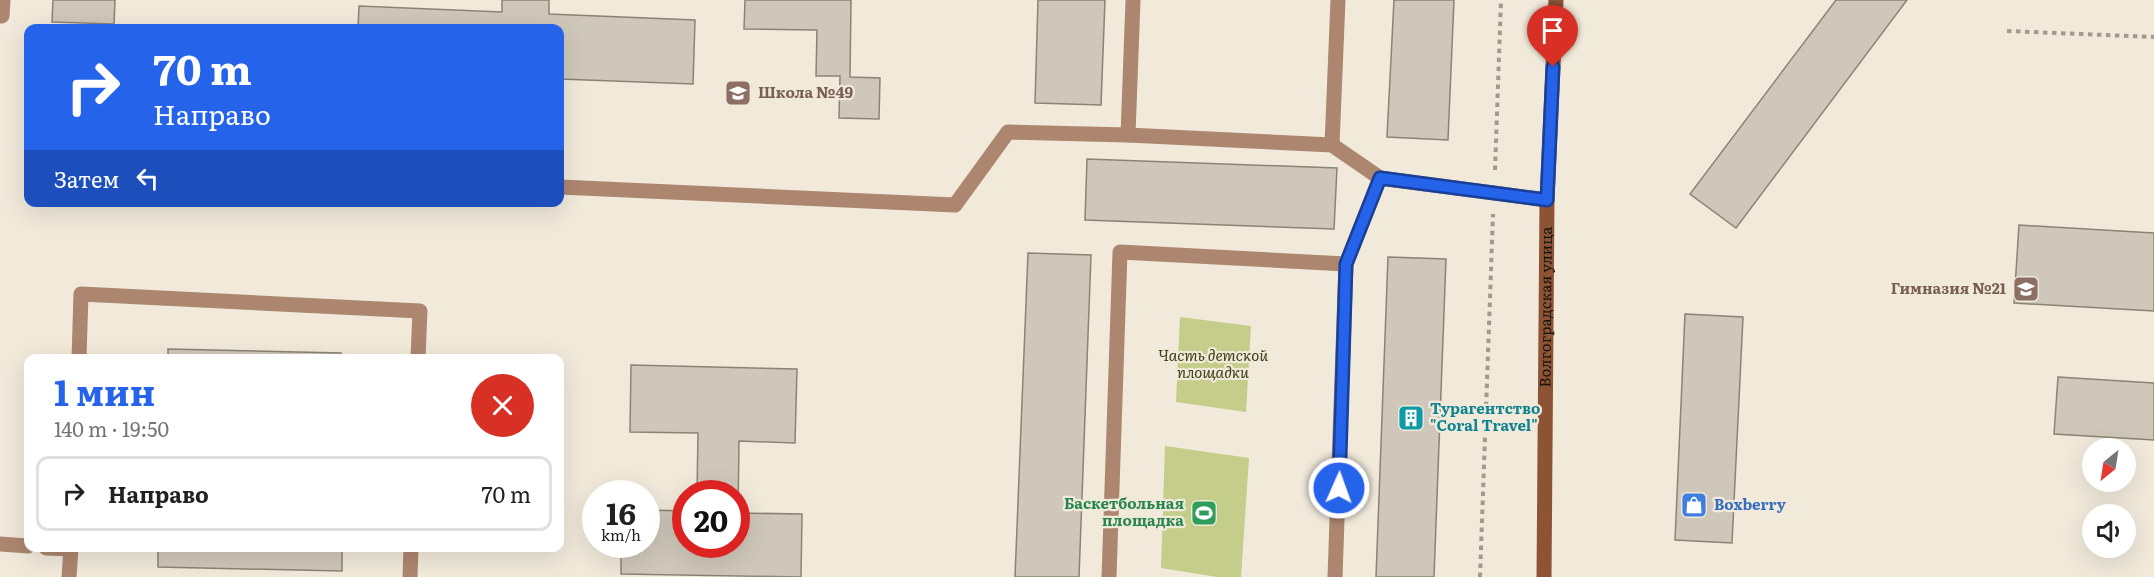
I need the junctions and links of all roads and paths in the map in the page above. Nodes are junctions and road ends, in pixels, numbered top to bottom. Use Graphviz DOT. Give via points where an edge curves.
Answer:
graph roads {
  1 [pos="1133,0"];
  2 [pos="1338,0"];
  3 [pos="1501,0"];
  4 [pos="1556,0"];
  5 [pos="2007,31"];
  6 [pos="2154,37"];
  7 [pos="1128,135"];
  8 [pos="1332,145"];
  9 [pos="1380,178"];
  10 [pos="564,187"];
  11 [pos="1494,194"];
  12 [pos="1547,200"];
  13 [pos="1346,264"];
  14 [pos="79,354"];
  15 [pos="418,354"];
  16 [pos="0,544"];
  17 [pos="24,546"];
  18 [pos="71,552"];
  19 [pos="411,552"];
  20 [pos="69,577"];
  21 [pos="410,577"];
  22 [pos="1109,577"];
  23 [pos="1335,577"];
  24 [pos="1480,577"];
  25 [pos="1544,577"];
  1 -- 7 [label="lane"];
  2 -- 8 [label="lane"];
  3 -- 11 [label="path"];
  4 -- 12 [label="main road, Волгоградская улица"];
  5 -- 6 [label="path"];
  7 -- 8 [label="lane"];
  7 -- 10 [label="lane" via="1008,132 955,205"];
  8 -- 9 [label="lane"];
  9 -- 11 [label="lane"];
  9 -- 13 [label="lane"];
  11 -- 12 [label="lane"];
  11 -- 24 [label="path"];
  12 -- 25 [label="main road, Волгоградская улица"];
  13 -- 22 [label="lane" via="1120,252"];
  13 -- 23 [label="lane"];
  14 -- 15 [label="lane" via="81,294 420,311"];
  16 -- 17 [label="lane"];
  18 -- 20 [label="lane"];
  19 -- 21 [label="lane"];
}
